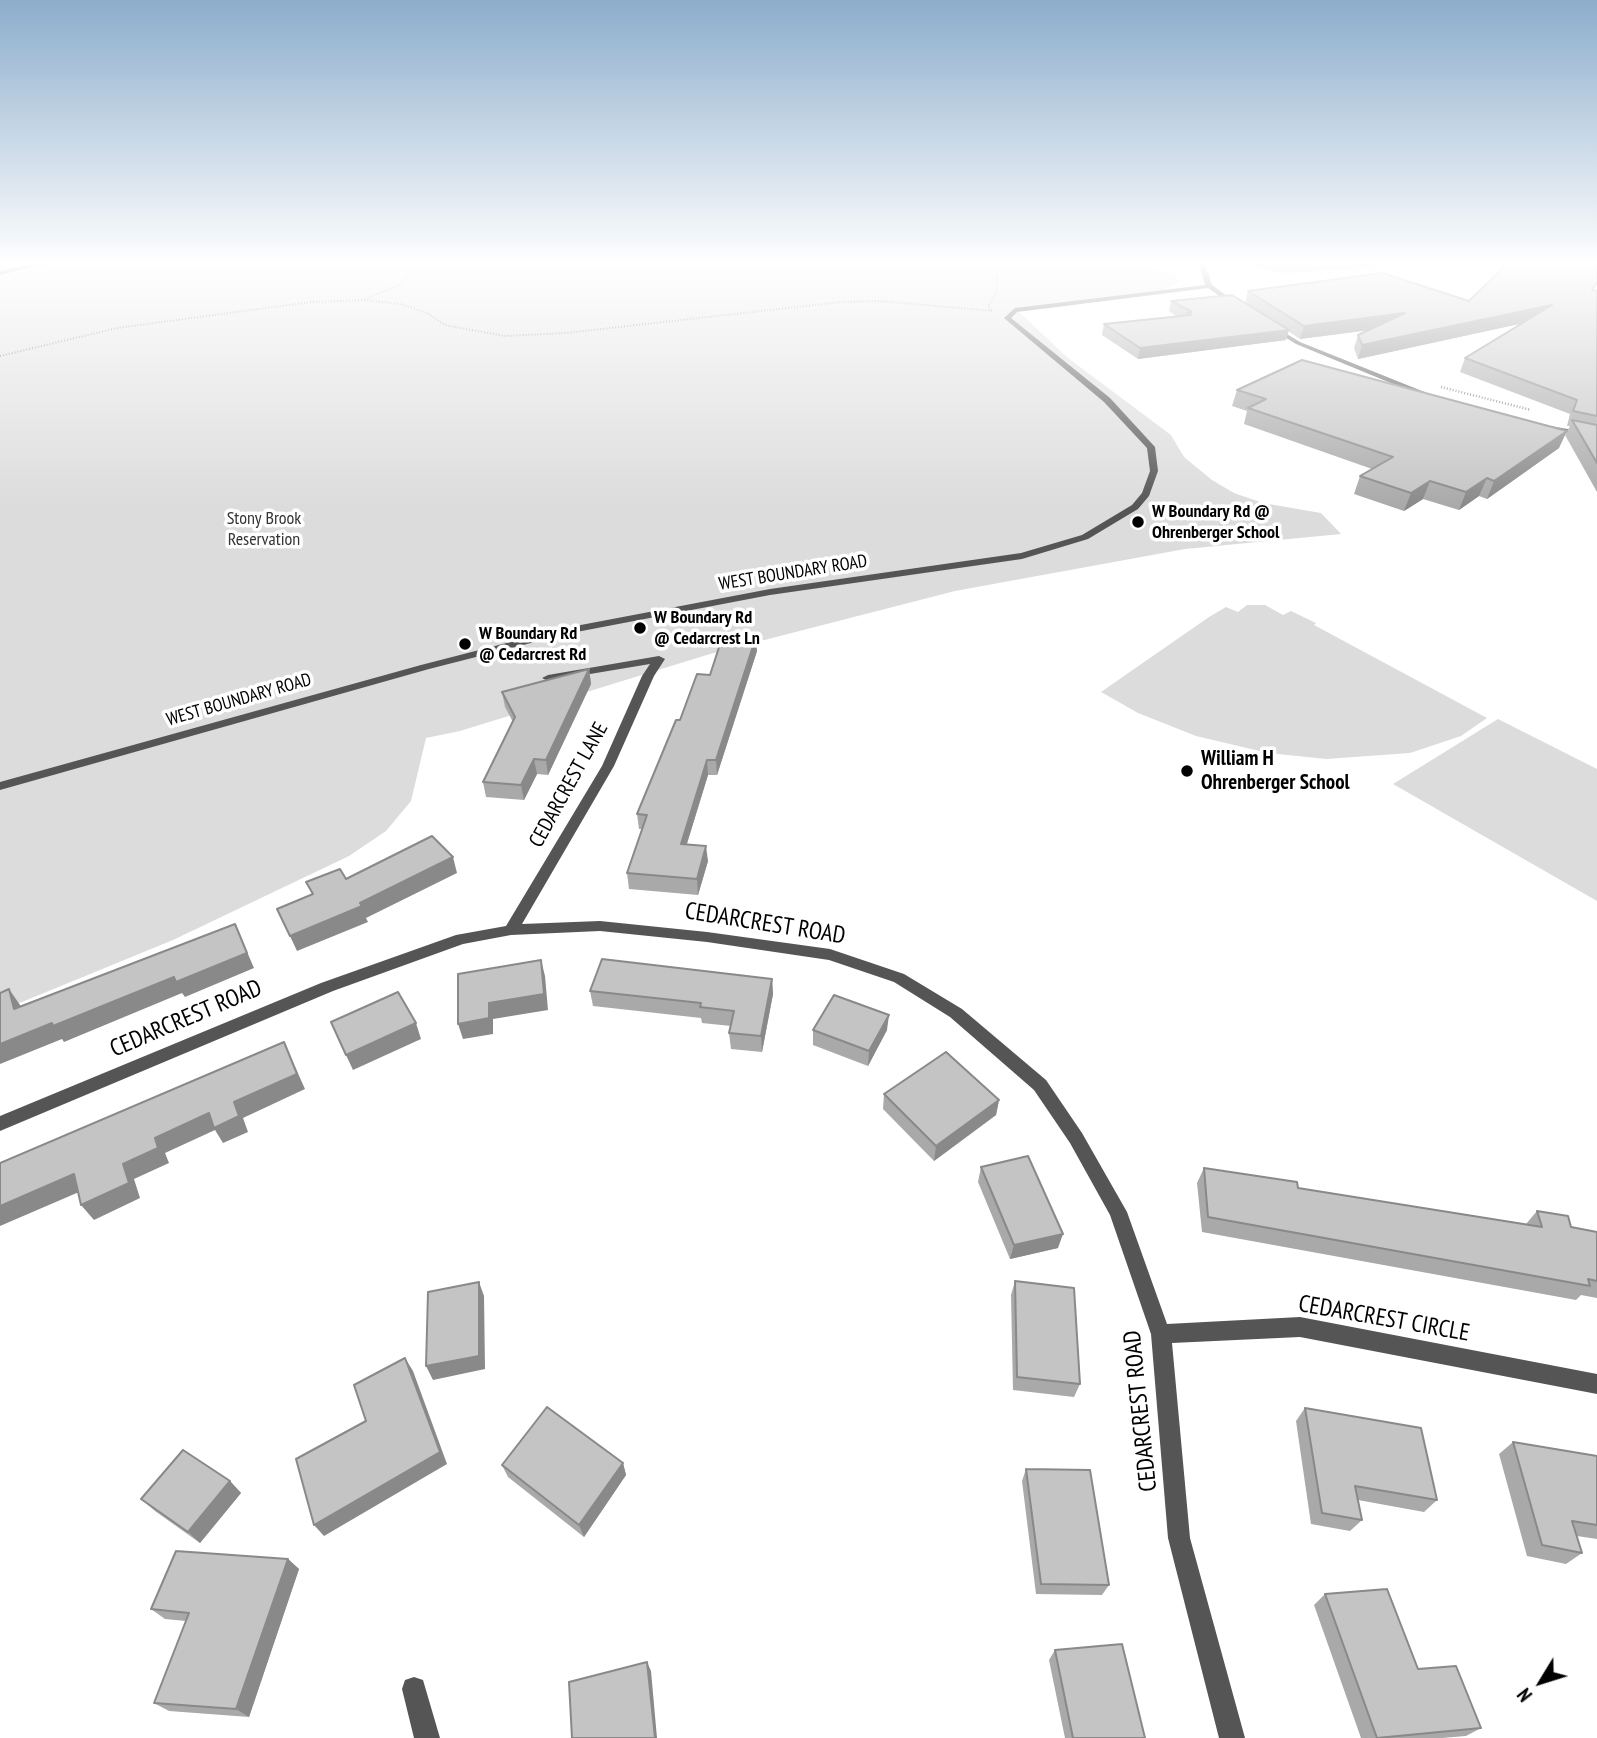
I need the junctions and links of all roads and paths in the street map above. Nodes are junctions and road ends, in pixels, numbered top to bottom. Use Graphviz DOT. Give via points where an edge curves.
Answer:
graph roads {
  1 [pos="46,345"];
  2 [pos="1040,345"];
  3 [pos="1303,345"];
  4 [pos="0,356"];
  5 [pos="1441,387"];
  6 [pos="1431,396"];
  7 [pos="1537,412"];
  8 [pos="1532,424"];
  9 [pos="1597,436"];
  10 [pos="548,678"];
  11 [pos="0,786"];
  12 [pos="511,930"];
  13 [pos="0,1124"];
  14 [pos="1161,1334"];
  15 [pos="1597,1384"];
  16 [pos="414,1689"];
  17 [pos="427,1738"];
  18 [pos="1232,1738"];
  1 -- 4 [label="path"];
  2 -- 11 [label="street, WEST BOUNDARY ROAD" via="1107,400 1152,447 1154,471 1146,494 1135,507 1085,537 1022,556 770,592 565,631"];
  3 -- 6 [label="street"];
  5 -- 7 [label="path"];
  8 -- 9 [label="street"];
  10 -- 12 [label="street, CEDARCREST LANE" via="659,659 608,766"];
  12 -- 13 [label="street, CEDARCREST ROAD" via="461,939 327,987"];
  12 -- 14 [label="street, CEDARCREST ROAD" via="600,926 830,955 899,978 956,1013 1041,1085 1076,1138 1118,1212"];
  14 -- 15 [label="street, CEDARCREST CIRCLE" via="1300,1327"];
  14 -- 18 [label="street, CEDARCREST ROAD" via="1179,1538"];
  16 -- 17 [label="street"];
}
